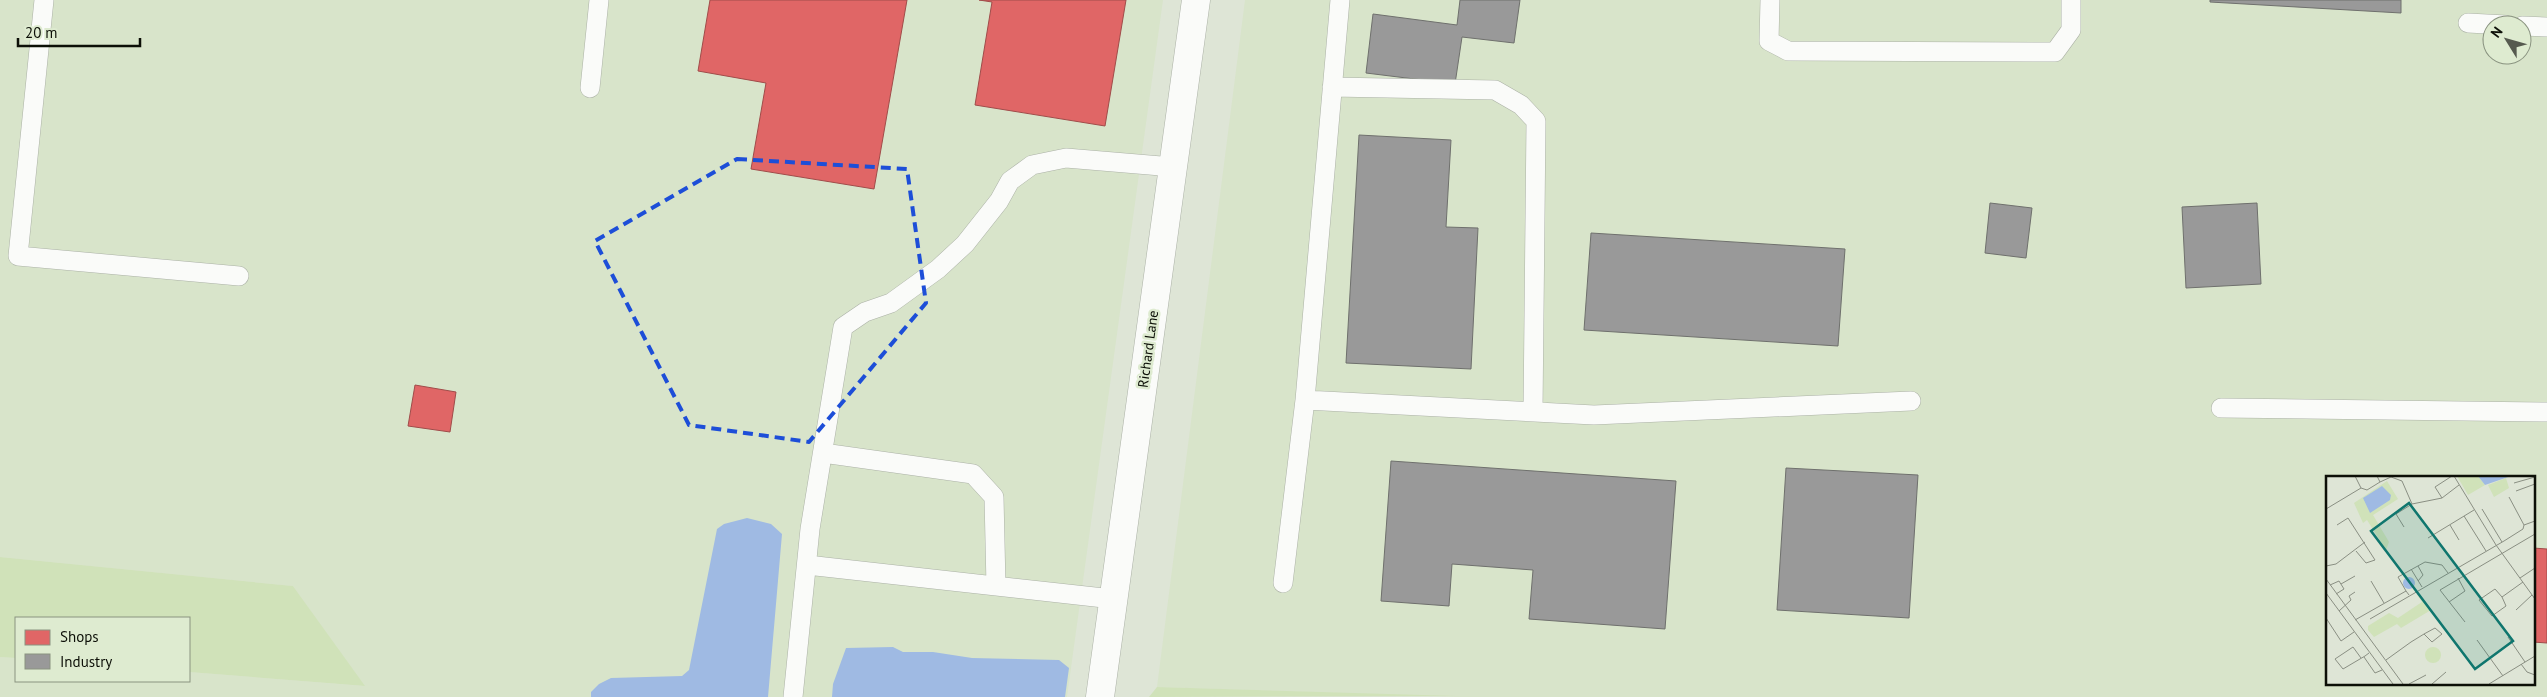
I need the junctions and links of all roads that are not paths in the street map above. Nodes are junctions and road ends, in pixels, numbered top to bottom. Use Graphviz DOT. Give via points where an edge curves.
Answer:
graph roads {
  1 [pos="44,0"];
  2 [pos="599,0"];
  3 [pos="1196,0"];
  4 [pos="1340,0"];
  5 [pos="1770,0"];
  6 [pos="2071,0"];
  7 [pos="2468,23"];
  8 [pos="2482,24"];
  9 [pos="2532,27"];
  10 [pos="2547,28"];
  11 [pos="1332,87"];
  12 [pos="590,88"];
  13 [pos="1173,167"];
  14 [pos="239,276"];
  15 [pos="1305,400"];
  16 [pos="1911,401"];
  17 [pos="2220,408"];
  18 [pos="1533,412"];
  19 [pos="2547,412"];
  20 [pos="823,453"];
  21 [pos="807,565"];
  22 [pos="1283,583"];
  23 [pos="996,586"];
  24 [pos="1114,599"];
  25 [pos="793,697"];
  26 [pos="1100,697"];
  1 -- 14 [label="lane" via="18,256"];
  2 -- 12 [label="lane"];
  3 -- 13 [label="street, Richard Lane"];
  4 -- 11 [label="lane"];
  5 -- 6 [label="lane" via="1769,41 1788,50 2046,52 2056,52 2071,30"];
  7 -- 8 [label="lane"];
  9 -- 10 [label="lane"];
  11 -- 15 [label="lane"];
  11 -- 18 [label="lane" via="1495,90 1521,105 1536,121"];
  13 -- 20 [label="lane" via="1066,158 1032,165 1010,181 999,201 965,244 938,269 891,303 865,312 843,328"];
  13 -- 24 [label="street, Richard Lane"];
  15 -- 18 [label="lane"];
  15 -- 22 [label="lane"];
  16 -- 18 [label="lane" via="1594,414"];
  17 -- 19 [label="lane"];
  20 -- 21 [label="lane"];
  20 -- 23 [label="lane" via="973,474 994,497"];
  21 -- 23 [label="lane"];
  21 -- 25 [label="lane"];
  23 -- 24 [label="lane"];
  24 -- 26 [label="street, Richard Lane"];
}
